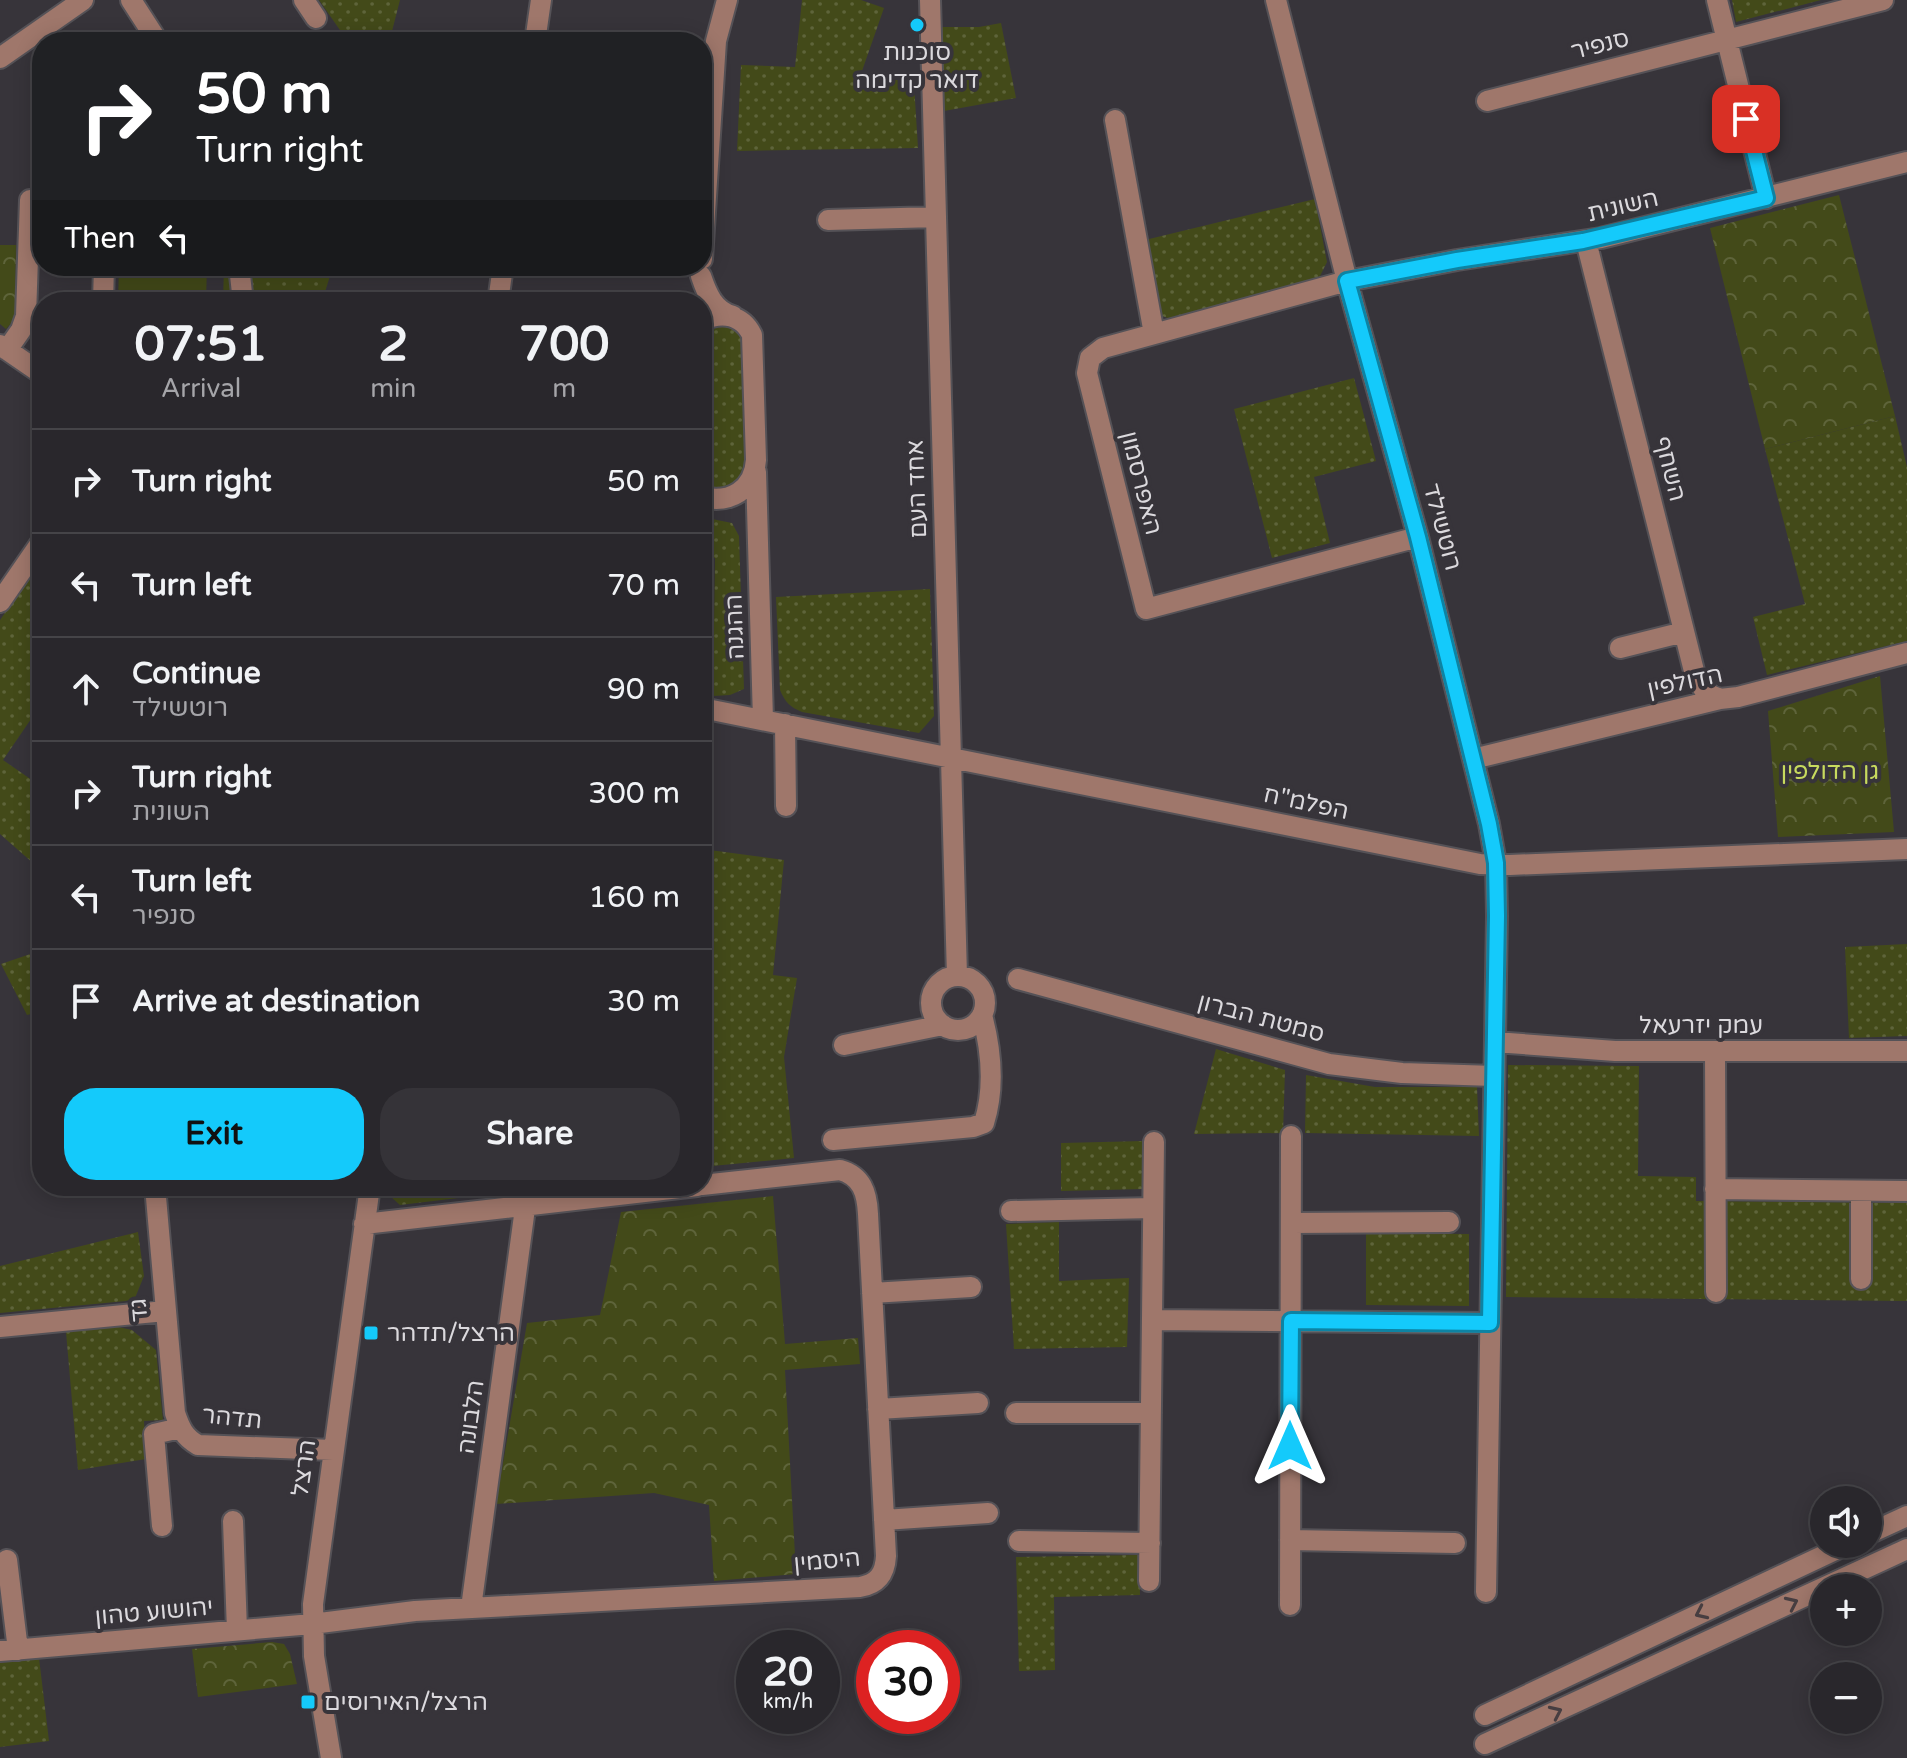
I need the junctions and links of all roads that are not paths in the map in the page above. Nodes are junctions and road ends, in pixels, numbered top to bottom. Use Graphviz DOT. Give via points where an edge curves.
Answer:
graph roads {
  1 [pos="83,0"];
  2 [pos="131,0"];
  3 [pos="304,0"];
  4 [pos="541,0"];
  5 [pos="727,0"];
  6 [pos="930,0"];
  7 [pos="1276,0"];
  8 [pos="1717,0"];
  9 [pos="1883,0"];
  10 [pos="316,18"];
  11 [pos="37,32"];
  12 [pos="152,32"];
  13 [pos="536,32"];
  14 [pos="32,36"];
  15 [pos="1727,40"];
  16 [pos="0,58"];
  17 [pos="1487,101"];
  18 [pos="712,106"];
  19 [pos="1115,120"];
  20 [pos="1907,162"];
  21 [pos="1766,198"];
  22 [pos="30,200"];
  23 [pos="936,217"];
  24 [pos="828,220"];
  25 [pos="1586,241"];
  26 [pos="1347,281"];
  27 [pos="712,296"];
  28 [pos="733,316"];
  29 [pos="712,317"];
  30 [pos="1154,334"];
  31 [pos="4,347"];
  32 [pos="32,367"];
  33 [pos="756,460"];
  34 [pos="712,498"];
  35 [pos="712,499"];
  36 [pos="758,533"];
  37 [pos="1418,537"];
  38 [pos="32,556"];
  39 [pos="0,602"];
  40 [pos="1684,632"];
  41 [pos="1620,648"];
  42 [pos="1907,653"];
  43 [pos="1720,699"];
  44 [pos="712,710"];
  45 [pos="763,720"];
  46 [pos="785,724"];
  47 [pos="951,758"];
  48 [pos="1473,759"];
  49 [pos="786,806"];
  50 [pos="1907,849"];
  51 [pos="1495,864"];
  52 [pos="957,976"];
  53 [pos="1018,979"];
  54 [pos="982,1015"];
  55 [pos="943,1025"];
  56 [pos="1495,1042"];
  57 [pos="844,1045"];
  58 [pos="1715,1051"];
  59 [pos="1907,1051"];
  60 [pos="1494,1076"];
  61 [pos="1291,1136"];
  62 [pos="833,1140"];
  63 [pos="1154,1142"];
  64 [pos="712,1185"];
  65 [pos="1715,1189"];
  66 [pos="1861,1191"];
  67 [pos="1907,1191"];
  68 [pos="156,1196"];
  69 [pos="368,1196"];
  70 [pos="527,1196"];
  71 [pos="1153,1208"];
  72 [pos="1011,1211"];
  73 [pos="1449,1222"];
  74 [pos="1291,1223"];
  75 [pos="364,1224"];
  76 [pos="1861,1279"];
  77 [pos="971,1287"];
  78 [pos="1716,1292"];
  79 [pos="872,1293"];
  80 [pos="165,1311"];
  81 [pos="1152,1320"];
  82 [pos="1291,1321"];
  83 [pos="1490,1323"];
  84 [pos="0,1327"];
  85 [pos="978,1403"];
  86 [pos="878,1409"];
  87 [pos="1016,1413"];
  88 [pos="1151,1413"];
  89 [pos="180,1428"];
  90 [pos="333,1450"];
  91 [pos="988,1513"];
  92 [pos="1907,1516"];
  93 [pos="884,1520"];
  94 [pos="233,1521"];
  95 [pos="162,1526"];
  96 [pos="1882,1528"];
  97 [pos="1290,1540"];
  98 [pos="1019,1541"];
  99 [pos="1150,1543"];
  100 [pos="1455,1543"];
  101 [pos="1907,1549"];
  102 [pos="1818,1558"];
  103 [pos="7,1560"];
  104 [pos="1149,1581"];
  105 [pos="1486,1592"];
  106 [pos="1290,1605"];
  107 [pos="471,1608"];
  108 [pos="312,1624"];
  109 [pos="237,1630"];
  110 [pos="9,1651"];
  111 [pos="1485,1715"];
  112 [pos="1485,1744"];
  113 [pos="331,1758"];
  1 -- 11 [label="street"];
  2 -- 12 [label="street"];
  3 -- 10 [label="street"];
  4 -- 13 [label="street"];
  5 -- 18 [label="street" via="716,41"];
  6 -- 23 [label="street, אחד העם"];
  7 -- 26 [label="street, רוטשילד"];
  8 -- 15 [label="street"];
  9 -- 15 [label="street, סנפיר"];
  14 -- 16 [label="street"];
  15 -- 17 [label="street, סנפיר"];
  15 -- 21 [label="street"];
  19 -- 30 [label="street"];
  20 -- 21 [label="street, השונית"];
  21 -- 25 [label="street, השונית"];
  22 -- 31 [label="street" via="26,316 21,330"];
  23 -- 24 [label="street"];
  23 -- 47 [label="street, אחד העם"];
  25 -- 26 [label="street, השונית"];
  25 -- 40 [label="street, השחף"];
  26 -- 30 [label="street, האפרסמון"];
  26 -- 37 [label="street, רוטשילד"];
  27 -- 28 [label="street, ההגנה" via="723,313"];
  28 -- 29 [label="street"];
  28 -- 33 [label="street, ההגנה" via="748,326 753,340"];
  30 -- 37 [label="street, האפרסמון" via="1103,348 1086,367 1146,609"];
  31 -- 32 [label="street"];
  33 -- 34 [label="street, ההגנה" via="745,488 736,495"];
  33 -- 36 [label="street, ההגנה"];
  35 -- 36 [label="street, ההגנה" via="742,508"];
  36 -- 45 [label="street, ההגנה"];
  37 -- 48 [label="street, רוטשילד"];
  38 -- 39 [label="street"];
  40 -- 41 [label="street"];
  40 -- 43 [label="street, השחף" via="1697,680 1706,693"];
  42 -- 43 [label="street, הדולפין"];
  43 -- 48 [label="street, הדולפין"];
  44 -- 45 [label="street, הפלמ\"ח"];
  45 -- 46 [label="street, הפלמ\"ח"];
  46 -- 47 [label="street, הפלמ\"ח"];
  46 -- 49 [label="street"];
  47 -- 51 [label="street, הפלמ\"ח"];
  47 -- 52 [label="street, אחד העם"];
  48 -- 51 [label="street, רוטשילד"];
  50 -- 51 [label="street, הפלמ\"ח"];
  51 -- 56 [label="street, רוטשילד"];
  52 -- 54 [label="street" via="979,987"];
  52 -- 55 [label="street" via="942,982 932,995 933,1012"];
  53 -- 60 [label="street, סמטת הברון" via="1329,1064"];
  54 -- 55 [label="street" via="963,1029"];
  54 -- 62 [label="street" via="990,1073 984,1123"];
  55 -- 57 [label="street"];
  56 -- 58 [label="street, עמק יזרעאל" via="1589,1050"];
  56 -- 60 [label="street, רוטשילד"];
  58 -- 59 [label="street, עמק יזרעאל"];
  58 -- 65 [label="street"];
  60 -- 83 [label="street, רוטשילד"];
  61 -- 74 [label="street"];
  63 -- 71 [label="street"];
  64 -- 79 [label="street, היסמין" via="834,1171 855,1176 867,1205"];
  65 -- 66 [label="street"];
  65 -- 78 [label="street"];
  66 -- 67 [label="street"];
  66 -- 76 [label="street"];
  68 -- 80 [label="street, גד"];
  69 -- 75 [label="street, הרצל"];
  70 -- 75 [label="street, היסמין"];
  70 -- 107 [label="street, הלבונה"];
  71 -- 72 [label="street"];
  71 -- 81 [label="street"];
  73 -- 74 [label="street"];
  74 -- 82 [label="street"];
  75 -- 90 [label="street, הרצל"];
  77 -- 79 [label="street"];
  79 -- 86 [label="street, היסמין"];
  80 -- 84 [label="street"];
  80 -- 89 [label="street, גד"];
  81 -- 82 [label="street"];
  81 -- 88 [label="street"];
  82 -- 83 [label="street"];
  82 -- 97 [label="street"];
  83 -- 105 [label="street, רוטשילד"];
  85 -- 86 [label="street"];
  86 -- 93 [label="street, היסמין"];
  87 -- 88 [label="street"];
  88 -- 99 [label="street"];
  89 -- 90 [label="street, תדהר" via="198,1445"];
  89 -- 95 [label="street" via="154,1434"];
  90 -- 108 [label="street, הרצל"];
  91 -- 93 [label="street"];
  92 -- 96 [label="street"];
  93 -- 107 [label="street, היסמין" via="884,1571 865,1586"];
  94 -- 109 [label="street"];
  97 -- 100 [label="street"];
  97 -- 106 [label="street"];
  98 -- 99 [label="street"];
  99 -- 104 [label="street"];
  112 -- 101 [label="street, one-way"];
  102 -- 111 [label="street, one-way"];
  103 -- 110 [label="street"];
  107 -- 108 [label="street, היסמין"];
  108 -- 109 [label="street, יהושוע טהון"];
  108 -- 113 [label="street, הרצל"];
  109 -- 110 [label="street, יהושוע טהון"];
}
